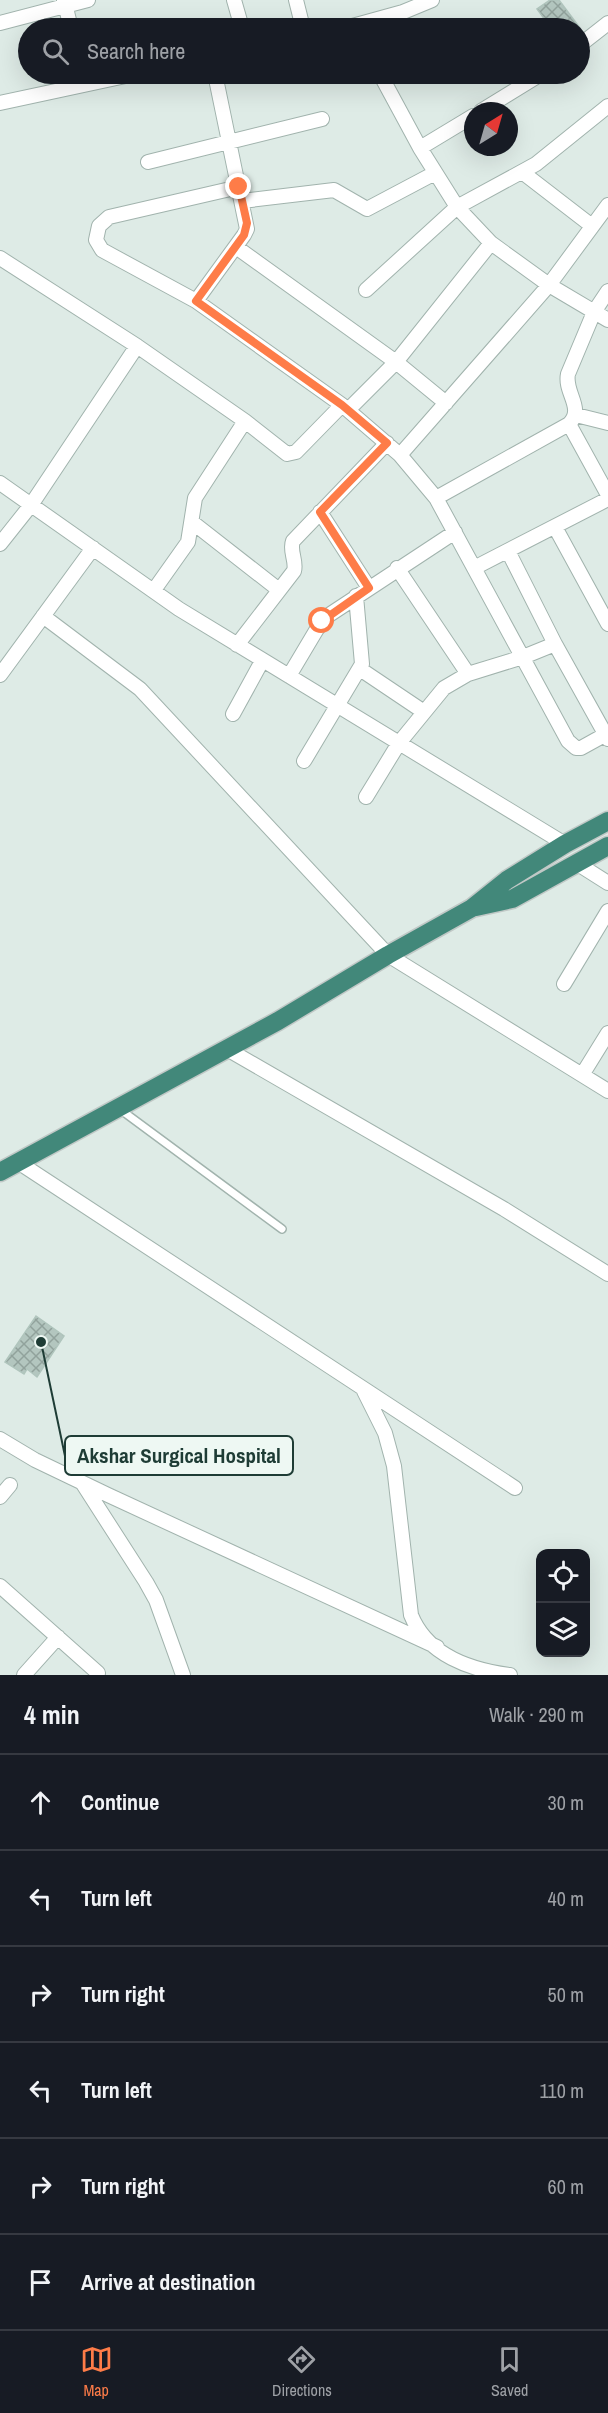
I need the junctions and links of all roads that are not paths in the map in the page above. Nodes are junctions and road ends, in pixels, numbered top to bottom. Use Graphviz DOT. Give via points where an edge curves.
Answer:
graph roads {
  1 [pos="88,0"];
  2 [pos="234,0"];
  3 [pos="296,0"];
  4 [pos="432,0"];
  5 [pos="65,3"];
  6 [pos="414,4"];
  7 [pos="69,18"];
  8 [pos="239,18"];
  9 [pos="300,18"];
  10 [pos="378,18"];
  11 [pos="0,23"];
  12 [pos="608,23"];
  13 [pos="590,37"];
  14 [pos="66,84"];
  15 [pos="217,84"];
  16 [pos="385,84"];
  17 [pos="525,84"];
  18 [pos="496,102"];
  19 [pos="1,104"];
  20 [pos="608,106"];
  21 [pos="322,119"];
  22 [pos="464,121"];
  23 [pos="230,142"];
  24 [pos="420,148"];
  25 [pos="148,162"];
  26 [pos="522,172"];
  27 [pos="435,173"];
  28 [pos="239,187"];
  29 [pos="242,201"];
  30 [pos="608,205"];
  31 [pos="457,207"];
  32 [pos="592,226"];
  33 [pos="491,243"];
  34 [pos="236,247"];
  35 [pos="0,258"];
  36 [pos="549,285"];
  37 [pos="366,290"];
  38 [pos="608,291"];
  39 [pos="196,301"];
  40 [pos="594,312"];
  41 [pos="608,320"];
  42 [pos="137,346"];
  43 [pos="396,362"];
  44 [pos="446,403"];
  45 [pos="345,408"];
  46 [pos="573,419"];
  47 [pos="245,421"];
  48 [pos="608,423"];
  49 [pos="387,443"];
  50 [pos="400,455"];
  51 [pos="0,483"];
  52 [pos="608,497"];
  53 [pos="436,498"];
  54 [pos="31,505"];
  55 [pos="320,512"];
  56 [pos="192,522"];
  57 [pos="555,527"];
  58 [pos="455,532"];
  59 [pos="0,544"];
  60 [pos="93,548"];
  61 [pos="508,551"];
  62 [pos="397,568"];
  63 [pos="474,568"];
  64 [pos="369,588"];
  65 [pos="154,590"];
  66 [pos="279,590"];
  67 [pos="356,596"];
  68 [pos="43,616"];
  69 [pos="606,616"];
  70 [pos="555,644"];
  71 [pos="237,645"];
  72 [pos="523,657"];
  73 [pos="262,661"];
  74 [pos="360,669"];
  75 [pos="468,674"];
  76 [pos="0,675"];
  77 [pos="289,676"];
  78 [pos="338,706"];
  79 [pos="424,712"];
  80 [pos="233,714"];
  81 [pos="607,735"];
  82 [pos="399,743"];
  83 [pos="304,761"];
  84 [pos="366,797"];
  85 [pos="608,821"];
  86 [pos="565,844"];
  87 [pos="608,846"];
  88 [pos="578,864"];
  89 [pos="608,883"];
  90 [pos="472,908"];
  91 [pos="608,911"];
  92 [pos="388,955"];
  93 [pos="564,984"];
  94 [pos="608,1033"];
  95 [pos="227,1049"];
  96 [pos="582,1075"];
  97 [pos="608,1091"];
  98 [pos="119,1108"];
  99 [pos="18,1162"];
  100 [pos="0,1172"];
  101 [pos="282,1229"];
  102 [pos="608,1274"];
  103 [pos="361,1387"];
  104 [pos="0,1439"];
  105 [pos="82,1483"];
  106 [pos="10,1485"];
  107 [pos="515,1488"];
  108 [pos="0,1497"];
  109 [pos="2,1593"];
  110 [pos="58,1637"];
  111 [pos="437,1647"];
  112 [pos="453,1659"];
  113 [pos="98,1673"];
  114 [pos="24,1675"];
  115 [pos="183,1675"];
  116 [pos="461,1675"];
  117 [pos="510,1675"];
  1 -- 5 [label="street"];
  2 -- 8 [label="street"];
  3 -- 9 [label="street"];
  4 -- 6 [label="street"];
  5 -- 7 [label="street"];
  5 -- 11 [label="street"];
  6 -- 10 [label="street"];
  12 -- 13 [label="street"];
  14 -- 19 [label="street"];
  15 -- 23 [label="street"];
  16 -- 24 [label="street"];
  17 -- 18 [label="street"];
  20 -- 26 [label="street"];
  21 -- 23 [label="street"];
  22 -- 24 [label="street"];
  23 -- 25 [label="street"];
  23 -- 28 [label="street"];
  24 -- 27 [label="street"];
  26 -- 31 [label="street"];
  26 -- 32 [label="street"];
  27 -- 29 [label="street" via="366,209 334,190"];
  27 -- 31 [label="street"];
  28 -- 29 [label="street"];
  28 -- 39 [label="street" via="109,217 97,232 96,240 102,250"];
  29 -- 34 [label="street" via="247,229"];
  30 -- 32 [label="street"];
  31 -- 33 [label="street"];
  31 -- 37 [label="street"];
  32 -- 36 [label="street"];
  33 -- 36 [label="street"];
  33 -- 43 [label="street"];
  34 -- 39 [label="street"];
  34 -- 43 [label="street"];
  35 -- 42 [label="street"];
  36 -- 40 [label="street"];
  36 -- 44 [label="street"];
  38 -- 40 [label="street"];
  39 -- 45 [label="street"];
  40 -- 41 [label="street"];
  40 -- 46 [label="street" via="567,379"];
  42 -- 47 [label="street"];
  42 -- 54 [label="street"];
  43 -- 44 [label="street"];
  43 -- 45 [label="street"];
  44 -- 50 [label="street"];
  45 -- 47 [label="street" via="291,454 283,452"];
  45 -- 49 [label="street"];
  46 -- 48 [label="street"];
  46 -- 52 [label="street"];
  46 -- 53 [label="street"];
  47 -- 56 [label="street" via="195,498"];
  49 -- 50 [label="street"];
  49 -- 55 [label="street"];
  50 -- 53 [label="street"];
  51 -- 54 [label="street"];
  52 -- 57 [label="street"];
  53 -- 58 [label="street"];
  54 -- 59 [label="street"];
  54 -- 60 [label="street"];
  55 -- 64 [label="street"];
  55 -- 66 [label="street" via="293,541 295,568"];
  56 -- 65 [label="street" via="188,542"];
  56 -- 66 [label="street"];
  57 -- 61 [label="street"];
  57 -- 69 [label="street"];
  58 -- 62 [label="street"];
  58 -- 63 [label="street"];
  60 -- 65 [label="street"];
  60 -- 68 [label="street"];
  61 -- 63 [label="street"];
  61 -- 70 [label="street"];
  62 -- 64 [label="street"];
  62 -- 75 [label="street"];
  63 -- 72 [label="street"];
  64 -- 67 [label="street"];
  65 -- 71 [label="street"];
  66 -- 71 [label="street"];
  67 -- 74 [label="street" via="363,659"];
  67 -- 77 [label="street" via="322,621"];
  68 -- 76 [label="street"];
  68 -- 92 [label="street" via="140,688"];
  70 -- 72 [label="street"];
  70 -- 81 [label="street"];
  71 -- 73 [label="street"];
  72 -- 75 [label="street"];
  72 -- 81 [label="street" via="571,746 581,748"];
  73 -- 77 [label="street"];
  73 -- 80 [label="street"];
  74 -- 78 [label="street"];
  74 -- 79 [label="street"];
  75 -- 79 [label="street" via="444,688"];
  77 -- 78 [label="street"];
  78 -- 82 [label="street"];
  78 -- 83 [label="street"];
  79 -- 82 [label="street"];
  82 -- 84 [label="street"];
  82 -- 86 [label="street"];
  85 -- 86 [label="highway"];
  86 -- 90 [label="highway" via="507,880"];
  87 -- 88 [label="highway"];
  88 -- 89 [label="street"];
  88 -- 90 [label="highway" via="512,899"];
  90 -- 92 [label="highway"];
  91 -- 93 [label="street"];
  92 -- 95 [label="highway"];
  92 -- 96 [label="street"];
  94 -- 96 [label="street"];
  95 -- 98 [label="highway"];
  95 -- 102 [label="street" via="504,1209"];
  96 -- 97 [label="street"];
  98 -- 99 [label="highway"];
  98 -- 101 [label="lane"];
  99 -- 100 [label="highway"];
  99 -- 103 [label="street"];
  103 -- 107 [label="street"];
  103 -- 111 [label="street" via="385,1432 394,1466 411,1615 416,1627"];
  104 -- 105 [label="street"];
  105 -- 111 [label="street"];
  105 -- 115 [label="street" via="156,1600"];
  106 -- 108 [label="street"];
  109 -- 110 [label="street"];
  110 -- 113 [label="street"];
  110 -- 114 [label="street"];
  111 -- 112 [label="street"];
  112 -- 116 [label="street"];
  112 -- 117 [label="street" via="481,1671"];
}
